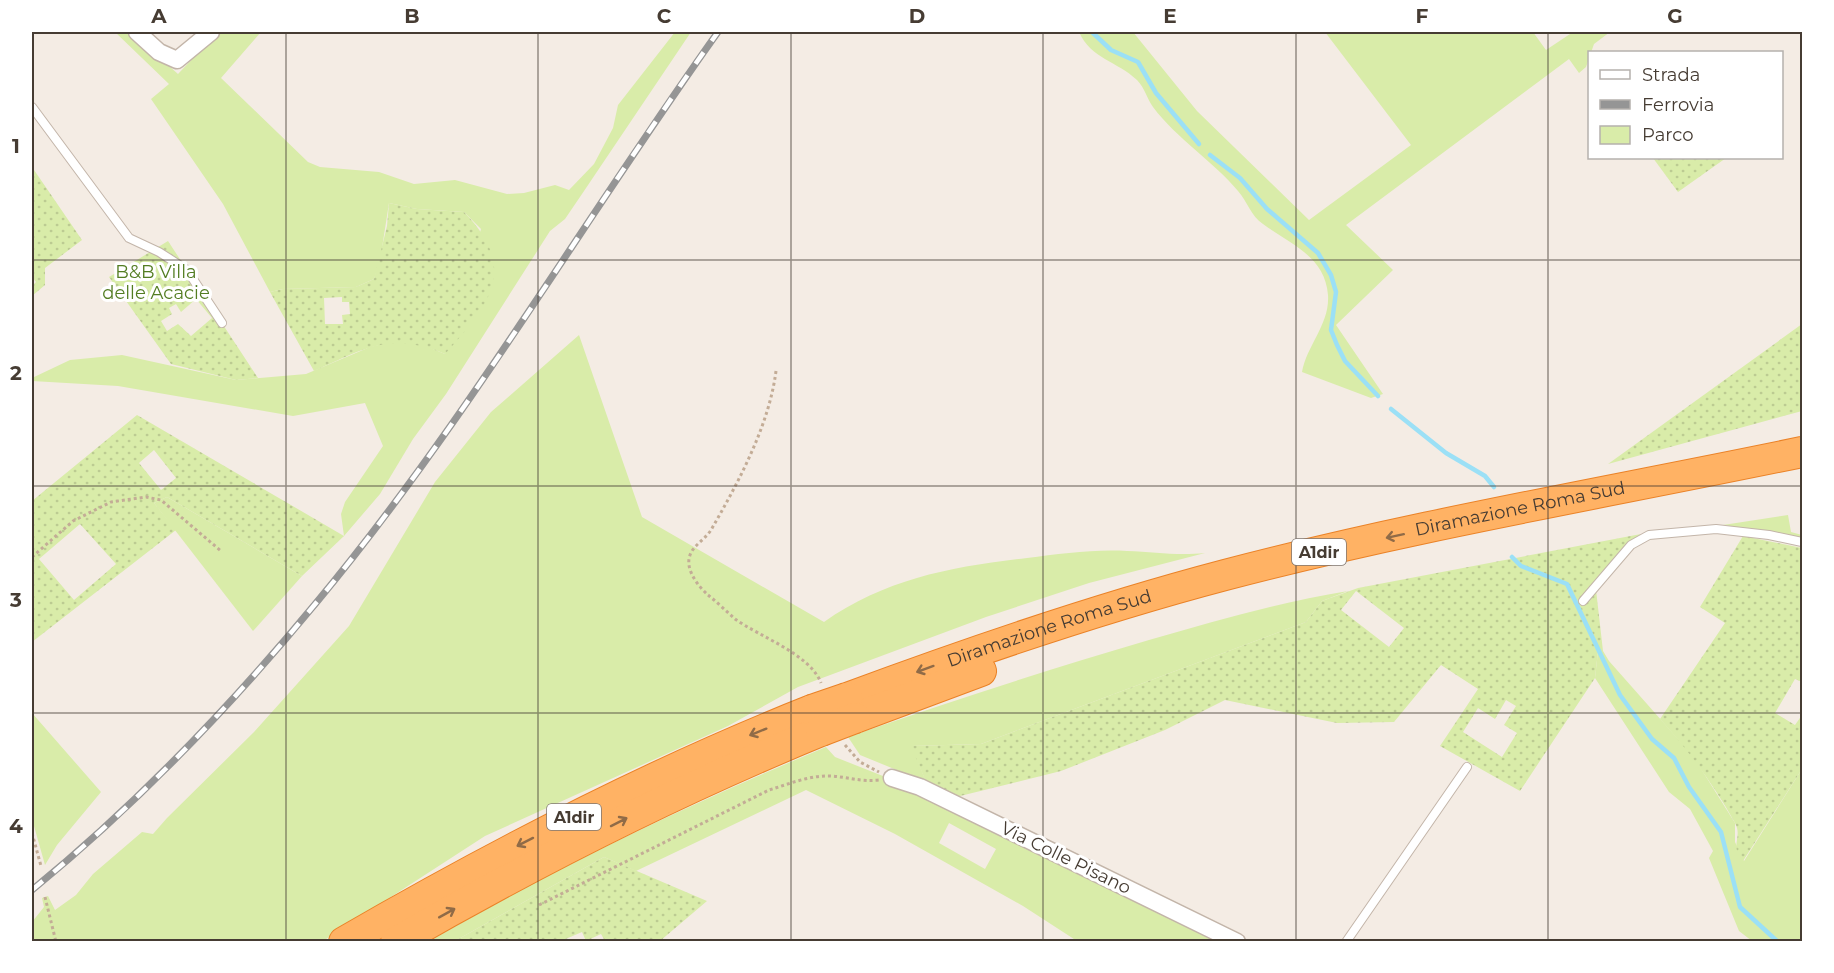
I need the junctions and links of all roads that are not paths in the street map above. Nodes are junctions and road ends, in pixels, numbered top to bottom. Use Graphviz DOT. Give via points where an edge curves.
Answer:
graph roads {
  1 [pos="137,32"];
  2 [pos="211,32"];
  3 [pos="32,107"];
  4 [pos="222,323"];
  5 [pos="1803,452"];
  6 [pos="1803,472"];
  7 [pos="1803,542"];
  8 [pos="1583,601"];
  9 [pos="833,714"];
  10 [pos="1467,767"];
  11 [pos="892,778"];
  12 [pos="344,942"];
  13 [pos="396,942"];
  14 [pos="1237,942"];
  15 [pos="1346,942"];
  1 -- 2 [label="street" via="159,52 177,60"];
  3 -- 4 [label="lane" via="129,238 187,270"];
  5 -- 9 [label="highway, Diramazione Roma Sud / A1dir, one-way" via="1261,566 1053,625"];
  6 -- 9 [label="highway, Diramazione Roma Sud / A1dir" via="1329,569 1228,594"];
  7 -- 8 [label="lane" via="1716,529 1649,535 1631,545"];
  9 -- 12 [label="highway, Diramazione Roma Sud / A1dir, one-way" via="709,752 614,796"];
  13 -- 9 [label="highway, Diramazione Roma Sud / A1dir, one-way" via="494,887"];
  10 -- 15 [label="lane"];
  11 -- 14 [label="street, Via Colle Pisano" via="920,787"];
}
